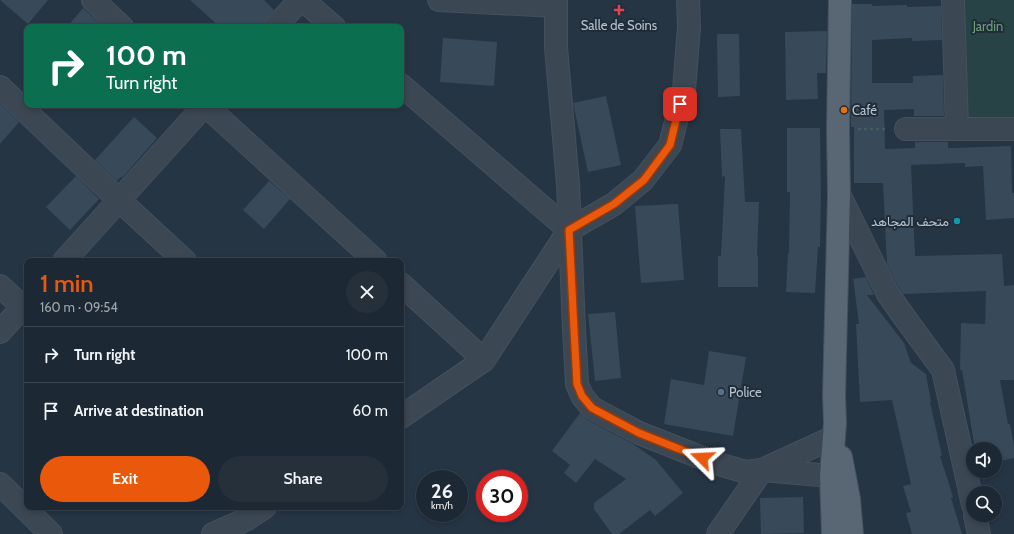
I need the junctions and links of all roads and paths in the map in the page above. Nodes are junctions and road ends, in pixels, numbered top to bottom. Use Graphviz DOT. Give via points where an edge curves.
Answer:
graph roads {
  1 [pos="93,0"];
  2 [pos="301,0"];
  3 [pos="439,0"];
  4 [pos="688,0"];
  5 [pos="840,0"];
  6 [pos="953,0"];
  7 [pos="556,3"];
  8 [pos="119,24"];
  9 [pos="278,24"];
  10 [pos="330,24"];
  11 [pos="0,87"];
  12 [pos="404,88"];
  13 [pos="202,108"];
  14 [pos="208,108"];
  15 [pos="1014,128"];
  16 [pos="957,129"];
  17 [pos="906,130"];
  18 [pos="839,194"];
  19 [pos="119,200"];
  20 [pos="569,230"];
  21 [pos="67,258"];
  22 [pos="182,258"];
  23 [pos="373,258"];
  24 [pos="0,286"];
  25 [pos="404,287"];
  26 [pos="24,306"];
  27 [pos="24,308"];
  28 [pos="0,332"];
  29 [pos="484,360"];
  30 [pos="404,415"];
  31 [pos="834,430"];
  32 [pos="762,470"];
  33 [pos="831,476"];
  34 [pos="0,484"];
  35 [pos="969,486"];
  36 [pos="24,508"];
  37 [pos="27,510"];
  38 [pos="252,510"];
  39 [pos="240,513"];
  40 [pos="976,522"];
  41 [pos="51,534"];
  42 [pos="213,534"];
  43 [pos="718,534"];
  44 [pos="833,534"];
  45 [pos="852,534"];
  46 [pos="979,534"];
  1 -- 8 [label="street"];
  2 -- 9 [label="street"];
  2 -- 10 [label="street"];
  3 -- 7 [label="street"];
  4 -- 20 [label="street" via="689,27 684,90 670,145 644,180 614,204"];
  5 -- 18 [label="main road"];
  6 -- 16 [label="street"];
  7 -- 20 [label="street" via="556,47 568,184"];
  11 -- 19 [label="street"];
  12 -- 20 [label="street"];
  13 -- 19 [label="street"];
  14 -- 23 [label="street"];
  15 -- 16 [label="street"];
  16 -- 17 [label="street"];
  18 -- 31 [label="main road"];
  18 -- 35 [label="street" via="888,294 943,370"];
  19 -- 21 [label="street"];
  19 -- 22 [label="street"];
  20 -- 29 [label="street"];
  20 -- 32 [label="street" via="577,384 582,396 592,408 639,433 715,463 746,472"];
  24 -- 26 [label="street"];
  25 -- 29 [label="street"];
  27 -- 28 [label="street"];
  29 -- 30 [label="street"];
  31 -- 32 [label="street"];
  31 -- 33 [label="main road"];
  31 -- 45 [label="main road" via="849,499"];
  32 -- 33 [label="street"];
  32 -- 43 [label="street"];
  33 -- 44 [label="main road"];
  34 -- 36 [label="street"];
  37 -- 41 [label="street"];
  38 -- 39 [label="street"];
  39 -- 42 [label="street"];
  40 -- 46 [label="street"];
}
